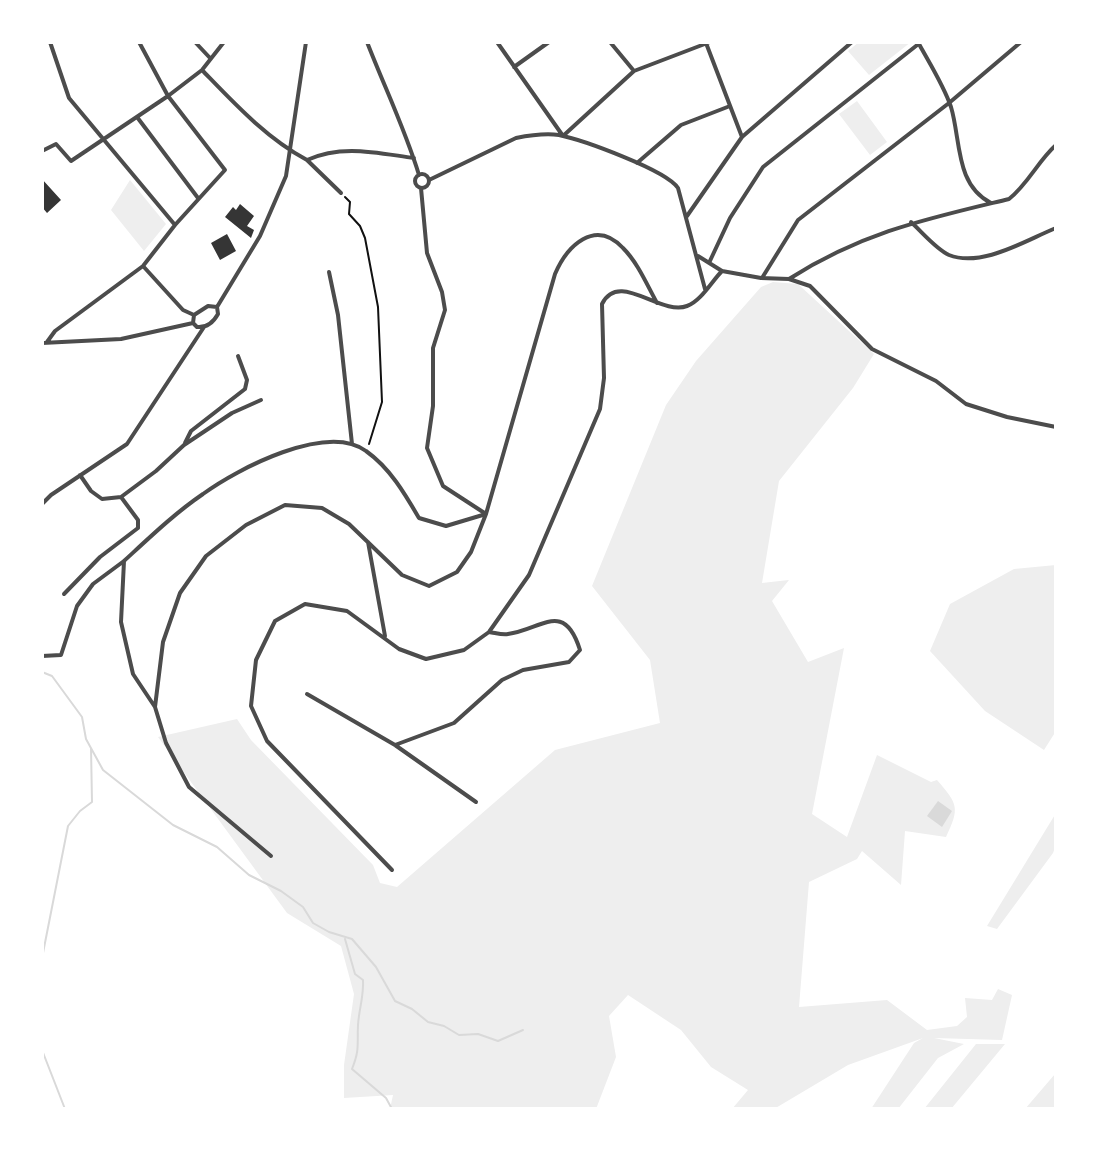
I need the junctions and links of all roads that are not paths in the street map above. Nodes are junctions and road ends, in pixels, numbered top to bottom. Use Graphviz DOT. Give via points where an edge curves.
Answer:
graph roads {
  1 [pos="139,42"];
  2 [pos="195,42"];
  3 [pos="224,42"];
  4 [pos="306,42"];
  5 [pos="367,42"];
  6 [pos="497,42"];
  7 [pos="549,42"];
  8 [pos="610,42"];
  9 [pos="707,42"];
  10 [pos="852,42"];
  11 [pos="919,42"];
  12 [pos="1021,42"];
  13 [pos="51,43"];
  14 [pos="42,48"];
  15 [pos="210,58"];
  16 [pos="514,67"];
  17 [pos="202,70"];
  18 [pos="634,71"];
  19 [pos="168,96"];
  20 [pos="949,103"];
  21 [pos="730,106"];
  22 [pos="137,117"];
  23 [pos="551,119"];
  24 [pos="545,134"];
  25 [pos="563,136"];
  26 [pos="742,137"];
  27 [pos="104,139"];
  28 [pos="1056,148"];
  29 [pos="289,150"];
  30 [pos="42,151"];
  31 [pos="414,158"];
  32 [pos="307,160"];
  33 [pos="637,163"];
  34 [pos="419,175"];
  35 [pos="429,180"];
  36 [pos="421,188"];
  37 [pos="341,193"];
  38 [pos="198,198"];
  39 [pos="991,203"];
  40 [pos="686,217"];
  41 [pos="911,222"];
  42 [pos="175,225"];
  43 [pos="1056,228"];
  44 [pos="698,256"];
  45 [pos="709,263"];
  46 [pos="143,266"];
  47 [pos="722,271"];
  48 [pos="329,272"];
  49 [pos="761,278"];
  50 [pos="789,279"];
  51 [pos="705,289"];
  52 [pos="657,303"];
  53 [pos="217,307"];
  54 [pos="194,315"];
  55 [pos="193,323"];
  56 [pos="204,327"];
  57 [pos="45,343"];
  58 [pos="238,356"];
  59 [pos="261,400"];
  60 [pos="1056,427"];
  61 [pos="352,444"];
  62 [pos="184,445"];
  63 [pos="80,475"];
  64 [pos="121,497"];
  65 [pos="42,504"];
  66 [pos="486,514"];
  67 [pos="368,541"];
  68 [pos="124,561"];
  69 [pos="64,594"];
  70 [pos="489,632"];
  71 [pos="386,638"];
  72 [pos="42,656"];
  73 [pos="307,694"];
  74 [pos="155,707"];
  75 [pos="395,745"];
  76 [pos="476,802"];
  77 [pos="271,856"];
  78 [pos="392,870"];
  1 -- 19 [label="street"];
  2 -- 15 [label="street"];
  3 -- 15 [label="street"];
  4 -- 29 [label="street"];
  5 -- 31 [label="street"];
  6 -- 16 [label="street"];
  7 -- 16 [label="street"];
  8 -- 18 [label="street"];
  9 -- 18 [label="street"];
  9 -- 21 [label="street"];
  10 -- 26 [label="street"];
  11 -- 20 [label="street"];
  11 -- 45 [label="street" via="763,167"];
  12 -- 20 [label="street"];
  13 -- 14 [label="street"];
  13 -- 27 [label="street" via="69,98"];
  15 -- 17 [label="street"];
  16 -- 23 [label="street"];
  17 -- 19 [label="street"];
  17 -- 29 [label="street"];
  18 -- 25 [label="street"];
  19 -- 22 [label="street"];
  19 -- 38 [label="street" via="225,170"];
  20 -- 39 [label="street" via="968,178"];
  20 -- 49 [label="street" via="798,220"];
  21 -- 26 [label="street"];
  21 -- 33 [label="street" via="681,125"];
  22 -- 27 [label="street"];
  22 -- 38 [label="street"];
  23 -- 24 [label="street"];
  23 -- 25 [label="street"];
  24 -- 25 [label="street"];
  24 -- 35 [label="street" via="516,138"];
  25 -- 33 [label="street"];
  26 -- 40 [label="street"];
  27 -- 30 [label="street" via="71,161 56,144"];
  27 -- 42 [label="street"];
  28 -- 39 [label="street" via="1020,190"];
  29 -- 32 [label="street"];
  29 -- 53 [label="street" via="286,176 260,236"];
  31 -- 32 [label="street" via="360,150 322,153"];
  31 -- 34 [label="street"];
  32 -- 37 [label="street"];
  33 -- 40 [label="street" via="672,180"];
  34 -- 35 [label="street"];
  34 -- 36 [label="street" via="414,181"];
  35 -- 36 [label="street"];
  36 -- 66 [label="street" via="427,253 445,310 433,348 427,448 443,486"];
  38 -- 42 [label="street"];
  39 -- 41 [label="street"];
  40 -- 44 [label="street"];
  41 -- 43 [label="street" via="947,254 967,258 992,254"];
  41 -- 50 [label="street" via="825,256"];
  42 -- 46 [label="street"];
  44 -- 45 [label="street"];
  44 -- 51 [label="street"];
  45 -- 47 [label="street"];
  46 -- 54 [label="street" via="183,310"];
  46 -- 57 [label="street"];
  47 -- 49 [label="street"];
  47 -- 51 [label="street"];
  48 -- 61 [label="street"];
  49 -- 50 [label="street"];
  50 -- 60 [label="street" via="819,293 872,349 936,381 966,404"];
  51 -- 52 [label="street" via="688,306"];
  52 -- 66 [label="street" via="631,258 613,240 581,239 563,256"];
  52 -- 70 [label="street" via="622,290 606,296 600,409 529,575"];
  53 -- 54 [label="street"];
  53 -- 56 [label="street" via="215,320"];
  54 -- 55 [label="street"];
  55 -- 56 [label="street"];
  55 -- 57 [label="street" via="121,339"];
  56 -- 63 [label="street" via="127,444"];
  58 -- 62 [label="street" via="245,389 191,431"];
  59 -- 62 [label="street"];
  61 -- 66 [label="street" via="401,487 419,518 446,526"];
  61 -- 68 [label="street" via="320,442 265,459 204,493"];
  62 -- 64 [label="street"];
  63 -- 64 [label="street" via="102,499"];
  63 -- 65 [label="street"];
  64 -- 69 [label="street" via="138,528"];
  66 -- 67 [label="street" via="457,572 429,586 402,575"];
  67 -- 71 [label="street"];
  67 -- 74 [label="street" via="322,508 285,505 246,525 206,556 180,593 163,642"];
  68 -- 72 [label="street" via="93,584 77,606 61,655"];
  68 -- 74 [label="street" via="121,622 133,674"];
  70 -- 71 [label="street" via="464,650 426,659"];
  70 -- 75 [label="street" via="524,631 545,620 562,623 575,633 580,650 569,662 523,670 502,680 454,723"];
  71 -- 78 [label="street" via="347,611 305,604 275,621 256,660 251,706 267,741"];
  73 -- 75 [label="street"];
  74 -- 77 [label="street" via="189,787"];
  75 -- 76 [label="street"];
}
